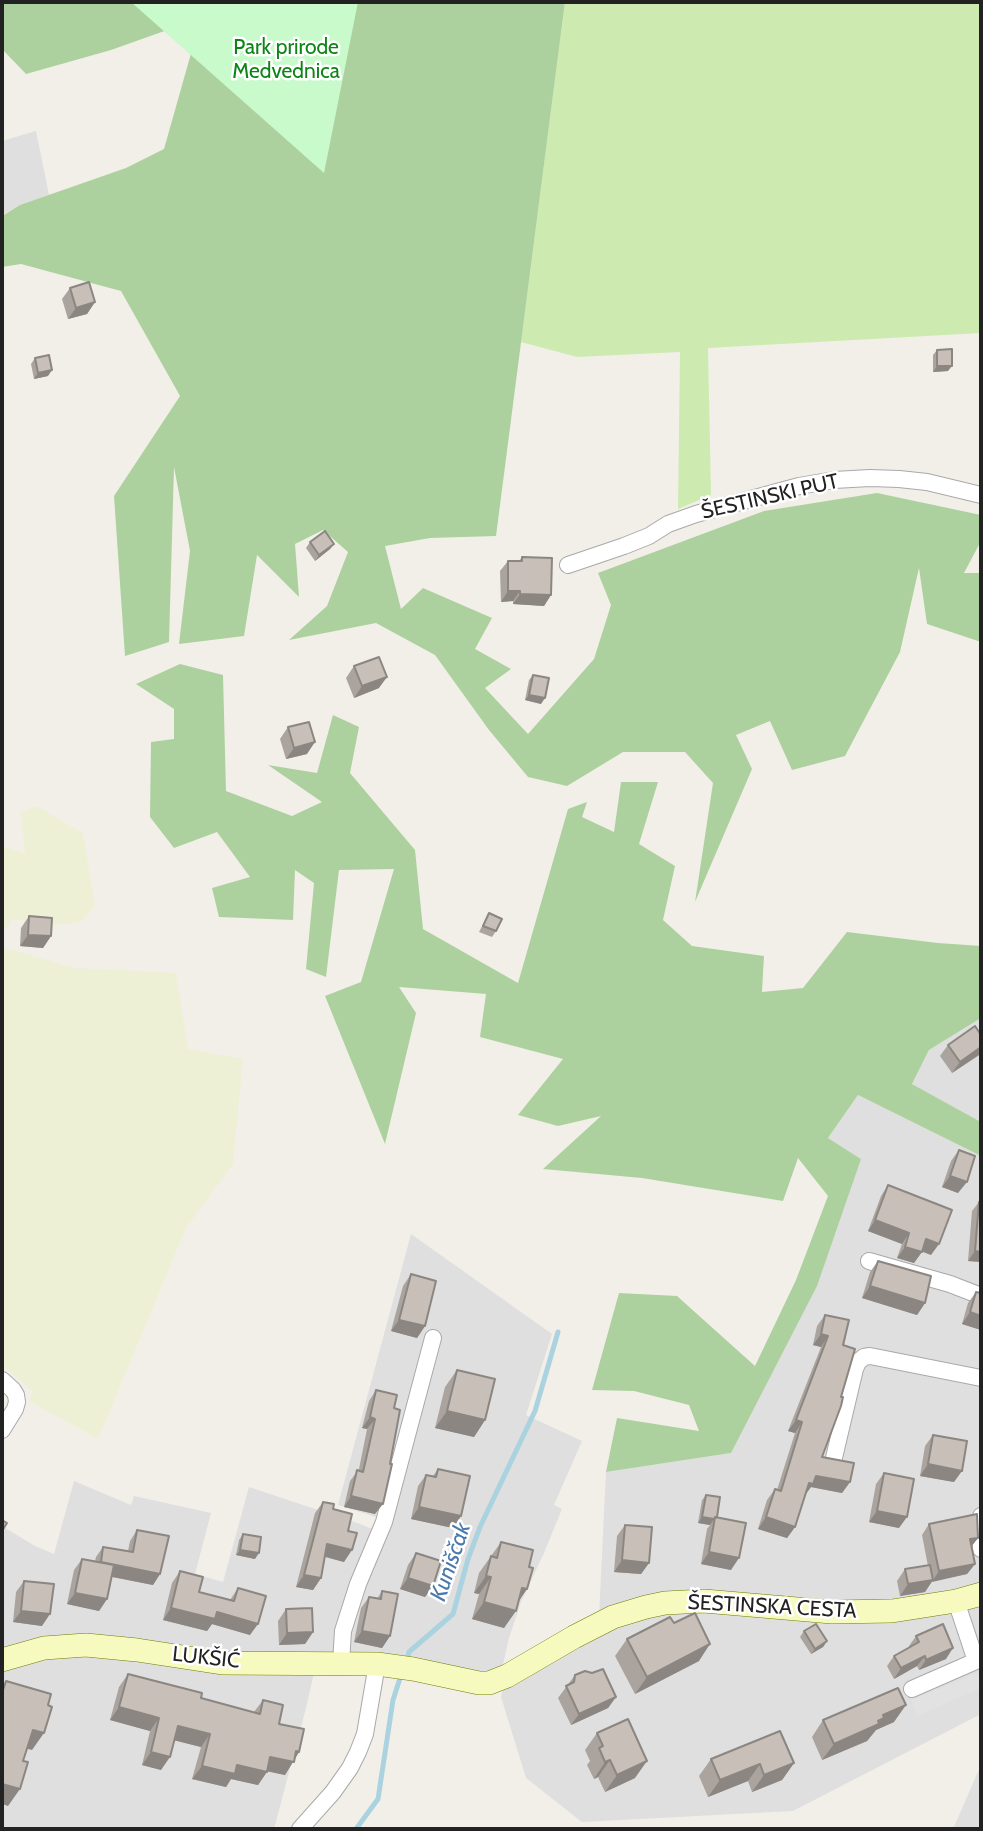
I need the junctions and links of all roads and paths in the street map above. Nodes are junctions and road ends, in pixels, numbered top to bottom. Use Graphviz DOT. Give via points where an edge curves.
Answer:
graph roads {
  1 [pos="981,495"];
  2 [pos="568,565"];
  3 [pos="869,1261"];
  4 [pos="981,1296"];
  5 [pos="433,1338"];
  6 [pos="981,1378"];
  7 [pos="2,1380"];
  8 [pos="2,1430"];
  9 [pos="833,1462"];
  10 [pos="981,1516"];
  11 [pos="981,1549"];
  12 [pos="981,1594"];
  13 [pos="956,1601"];
  14 [pos="2,1660"];
  15 [pos="341,1663"];
  16 [pos="394,1666"];
  17 [pos="912,1689"];
  18 [pos="300,1829"];
  1 -- 2 [label="street, ŠESTINSKI PUT" via="899,479 810,484 696,514"];
  3 -- 4 [label="street"];
  5 -- 15 [label="street" via="388,1507 343,1632"];
  6 -- 9 [label="street" via="864,1357 855,1369"];
  7 -- 8 [label="street" via="17,1402"];
  10 -- 11 [label="street"];
  12 -- 13 [label="main road, ŠESTINSKA CESTA"];
  13 -- 16 [label="main road, ŠESTINSKA CESTA" via="892,1611 832,1612 727,1602 665,1603 613,1617 489,1683"];
  13 -- 17 [label="street" via="976,1661"];
  14 -- 15 [label="main road, LUKŠIĆ" via="44,1648 86,1645 222,1663"];
  15 -- 16 [label="main road, LUKŠIĆ"];
  16 -- 18 [label="street" via="350,1768"];
}
